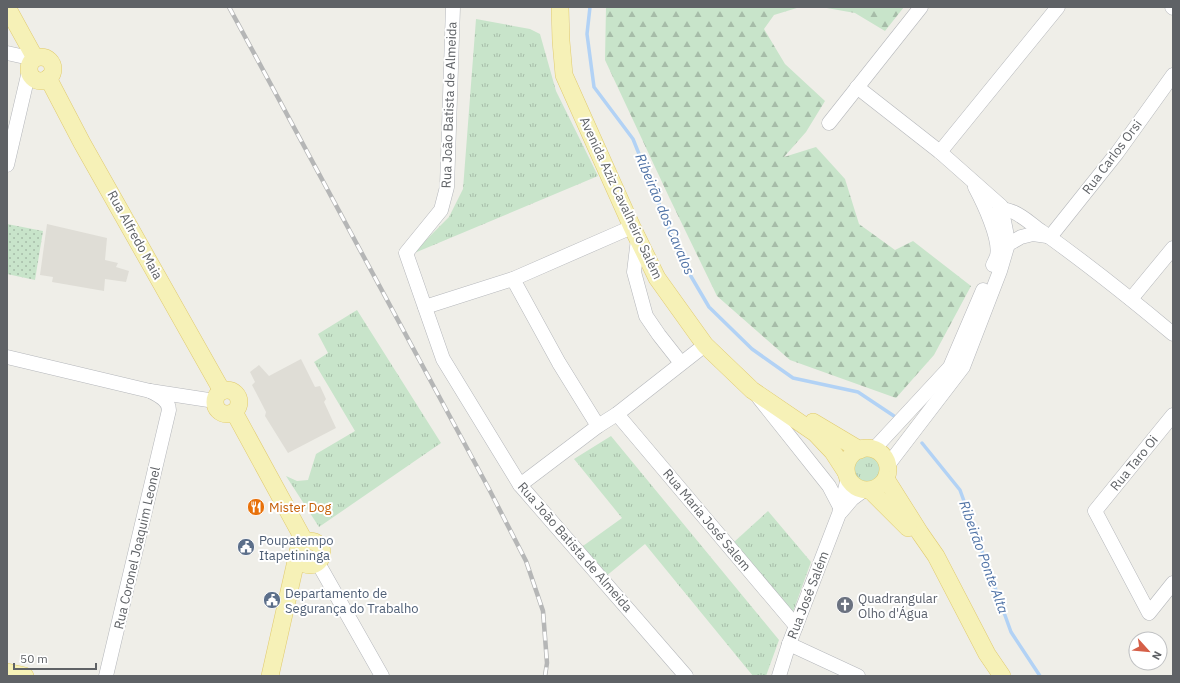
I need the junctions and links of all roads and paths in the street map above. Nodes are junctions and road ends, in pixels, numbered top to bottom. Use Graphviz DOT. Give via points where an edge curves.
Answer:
graph roads {
  1 [pos="7,7"];
  2 [pos="453,7"];
  3 [pos="560,7"];
  4 [pos="921,7"];
  5 [pos="1058,7"];
  6 [pos="7,52"];
  7 [pos="33,63"];
  8 [pos="1173,75"];
  9 [pos="858,87"];
  10 [pos="830,123"];
  11 [pos="940,152"];
  12 [pos="7,165"];
  13 [pos="968,177"];
  14 [pos="1002,210"];
  15 [pos="635,233"];
  16 [pos="999,234"];
  17 [pos="1050,237"];
  18 [pos="1173,248"];
  19 [pos="513,279"];
  20 [pos="1131,299"];
  21 [pos="425,307"];
  22 [pos="1173,334"];
  23 [pos="705,345"];
  24 [pos="7,357"];
  25 [pos="681,363"];
  26 [pos="750,387"];
  27 [pos="150,391"];
  28 [pos="219,396"];
  29 [pos="194,398"];
  30 [pos="617,414"];
  31 [pos="1173,414"];
  32 [pos="168,419"];
  33 [pos="598,426"];
  34 [pos="867,449"];
  35 [pos="887,472"];
  36 [pos="847,475"];
  37 [pos="520,485"];
  38 [pos="867,490"];
  39 [pos="840,510"];
  40 [pos="302,547"];
  41 [pos="936,556"];
  42 [pos="318,563"];
  43 [pos="1173,583"];
  44 [pos="796,626"];
  45 [pos="789,644"];
  46 [pos="7,672"];
  47 [pos="25,676"];
  48 [pos="106,676"];
  49 [pos="270,676"];
  50 [pos="382,676"];
  51 [pos="686,676"];
  52 [pos="778,676"];
  53 [pos="858,676"];
  54 [pos="1002,676"];
  1 -- 7 [label="main road"];
  2 -- 21 [label="street, Rua João Batista de Almeida" via="447,187 442,210 406,253"];
  3 -- 15 [label="main road, Avenida Aziz Cavalheiro Salém" via="564,75"];
  4 -- 9 [label="street"];
  5 -- 11 [label="street"];
  6 -- 7 [label="street"];
  7 -- 12 [label="street"];
  7 -- 28 [label="main road, Rua Alfredo Maia" via="32,77 39,81 48,78"];
  8 -- 17 [label="street, Rua Carlos Orsi" via="1117,153"];
  9 -- 10 [label="street"];
  9 -- 11 [label="street"];
  11 -- 13 [label="street"];
  13 -- 14 [label="street" via="993,198"];
  13 -- 16 [label="street"];
  14 -- 16 [label="street"];
  14 -- 17 [label="street" via="1011,211"];
  15 -- 19 [label="street"];
  15 -- 23 [label="main road, Avenida Aziz Cavalheiro Salém" via="657,278"];
  15 -- 25 [label="street" via="634,272 646,316"];
  16 -- 17 [label="street"];
  16 -- 34 [label="street" via="997,255 950,367"];
  16 -- 35 [label="street" via="1000,272 963,367"];
  17 -- 20 [label="street"];
  18 -- 20 [label="street"];
  19 -- 21 [label="street"];
  19 -- 33 [label="street" via="559,363"];
  20 -- 22 [label="street"];
  21 -- 37 [label="street, Rua João Batista de Almeida" via="444,359"];
  23 -- 25 [label="street"];
  23 -- 26 [label="main road, Avenida Aziz Cavalheiro Salém"];
  24 -- 27 [label="street"];
  25 -- 30 [label="street"];
  26 -- 34 [label="main road, Avenida Aziz Cavalheiro Salém"];
  26 -- 36 [label="main road, Avenida Aziz Cavalheiro Salém" via="815,433 833,452"];
  26 -- 39 [label="street" via="829,486"];
  27 -- 29 [label="street"];
  27 -- 32 [label="street" via="169,404"];
  28 -- 29 [label="street"];
  28 -- 40 [label="main road" via="226,390 237,396 239,406 234,412"];
  29 -- 32 [label="street"];
  30 -- 33 [label="street"];
  30 -- 44 [label="street, Rua Maria José Salem"];
  31 -- 43 [label="street, Rua Taro Oi" via="1095,511 1149,613"];
  32 -- 48 [label="street, Rua Coronel Joaquim Leonel"];
  33 -- 37 [label="street"];
  34 -- 35 [label="main road" via="880,452 885,458"];
  34 -- 36 [label="main road" via="853,453 846,466"];
  35 -- 38 [label="main road" via="882,484"];
  35 -- 41 [label="main road" via="920,533"];
  36 -- 38 [label="main road" via="852,484"];
  36 -- 39 [label="street"];
  37 -- 51 [label="street, Rua João Batista de Almeida"];
  38 -- 39 [label="street" via="852,498"];
  38 -- 41 [label="main road"];
  39 -- 44 [label="street, Rua José Salém"];
  40 -- 42 [label="main road" via="312,541 318,544 322,557"];
  40 -- 49 [label="main road"];
  41 -- 54 [label="main road" via="987,654"];
  42 -- 50 [label="street"];
  44 -- 45 [label="street, Rua José Salém"];
  45 -- 52 [label="street, Rua José Salém"];
  45 -- 53 [label="street"];
  46 -- 47 [label="main road"];
}
